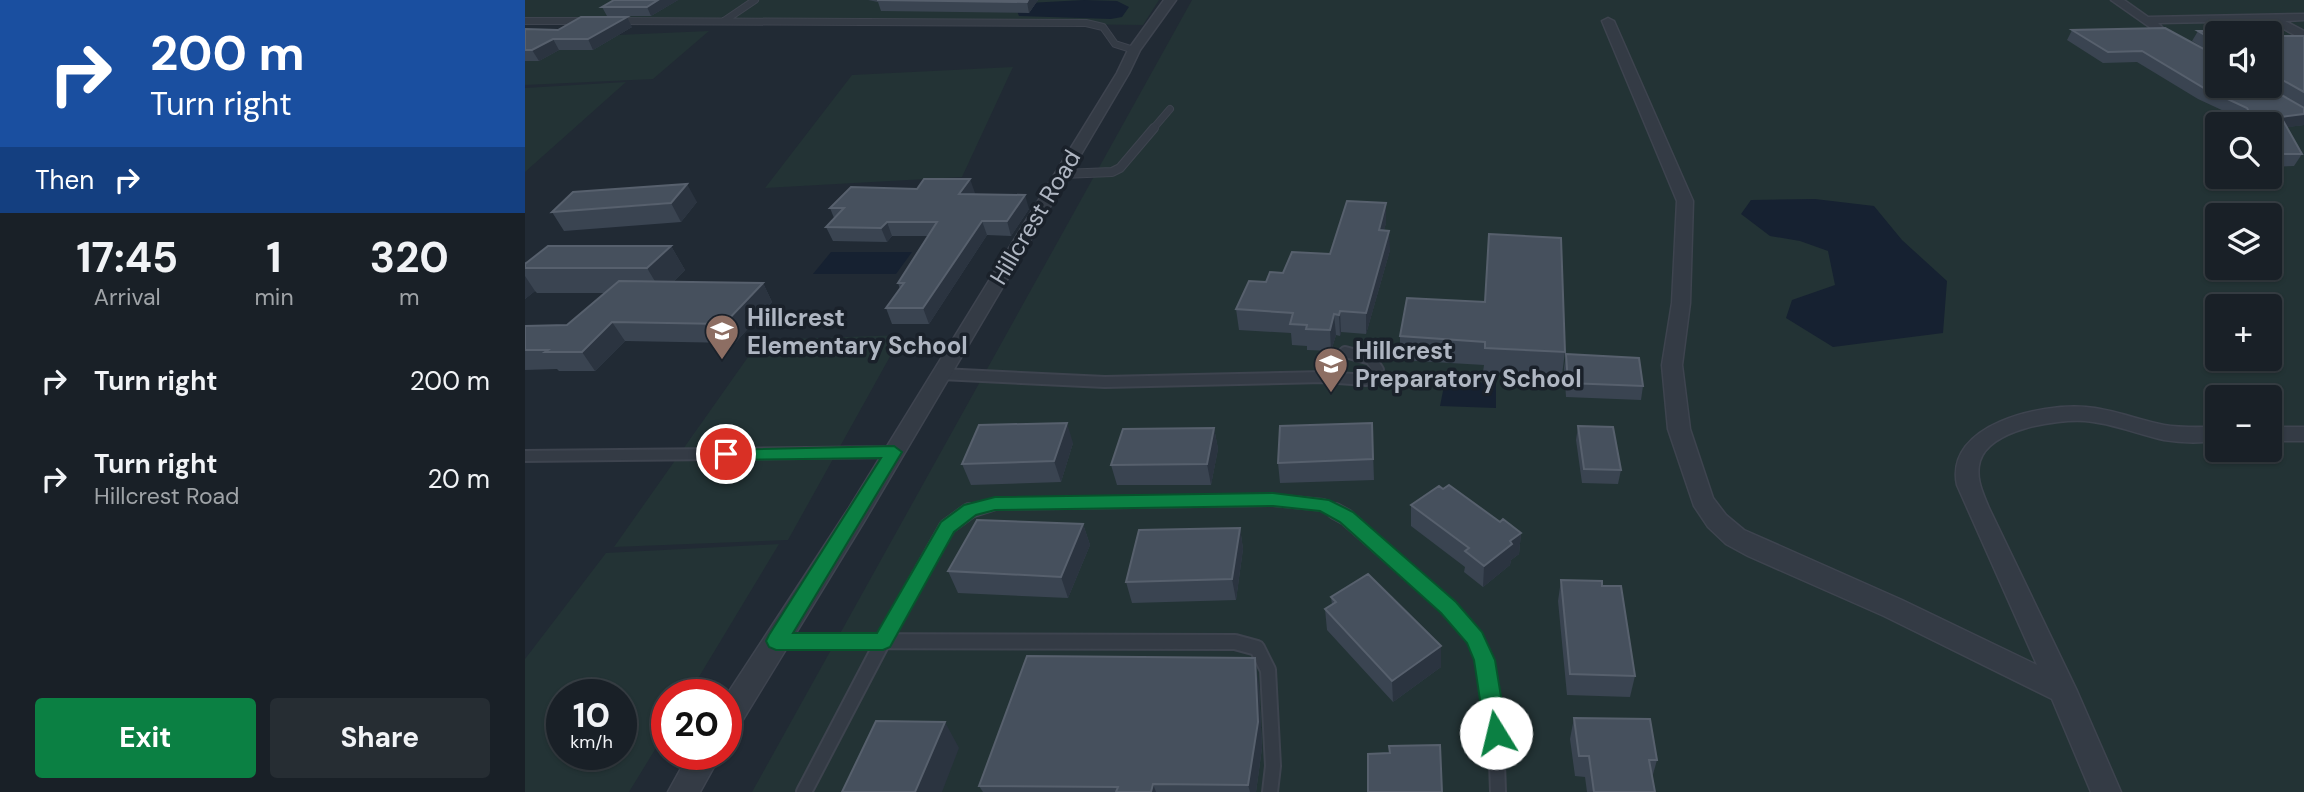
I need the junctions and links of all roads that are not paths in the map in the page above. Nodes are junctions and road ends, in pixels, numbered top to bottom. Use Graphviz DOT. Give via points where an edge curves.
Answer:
graph roads {
  1 [pos="755,0"];
  2 [pos="1170,0"];
  3 [pos="2117,0"];
  4 [pos="2304,17"];
  5 [pos="2272,18"];
  6 [pos="525,20"];
  7 [pos="1608,20"];
  8 [pos="2148,20"];
  9 [pos="591,21"];
  10 [pos="605,21"];
  11 [pos="724,21"];
  12 [pos="2304,36"];
  13 [pos="2173,38"];
  14 [pos="1134,50"];
  15 [pos="1170,109"];
  16 [pos="1062,174"];
  17 [pos="1345,352"];
  18 [pos="941,374"];
  19 [pos="2205,434"];
  20 [pos="2282,434"];
  21 [pos="2304,434"];
  22 [pos="894,452"];
  23 [pos="525,456"];
  24 [pos="776,641"];
  25 [pos="883,641"];
  26 [pos="2063,691"];
  27 [pos="742,696"];
  28 [pos="696,770"];
  29 [pos="683,792"];
  30 [pos="804,792"];
  31 [pos="1270,792"];
  32 [pos="1498,792"];
  33 [pos="2106,792"];
  1 -- 11 [label="lane"];
  2 -- 14 [label="street, Hillcrest Road"];
  3 -- 8 [label="street"];
  4 -- 5 [label="street"];
  5 -- 8 [label="street"];
  5 -- 12 [label="street"];
  6 -- 9 [label="lane"];
  7 -- 26 [label="street" via="1685,201 1681,303 1672,365 1679,429 1702,500 1735,537 1757,549"];
  8 -- 13 [label="street"];
  10 -- 11 [label="lane"];
  11 -- 14 [label="lane" via="1086,23 1103,27 1115,44"];
  14 -- 16 [label="street, Hillcrest Road"];
  15 -- 16 [label="lane" via="1120,168"];
  16 -- 18 [label="street, Hillcrest Road"];
  17 -- 18 [label="lane" via="1371,359 1378,370 1366,380 1105,382"];
  18 -- 22 [label="street, Hillcrest Road"];
  19 -- 26 [label="street" via="2173,434 2084,414 2023,422 1977,443 1967,476 1977,508"];
  20 -- 21 [label="street"];
  22 -- 23 [label="lane" via="589,451"];
  22 -- 24 [label="street, Hillcrest Road"];
  24 -- 25 [label="lane"];
  24 -- 27 [label="street, Hillcrest Road"];
  25 -- 30 [label="lane"];
  25 -- 31 [label="lane" via="1235,642 1257,648 1268,670"];
  25 -- 32 [label="lane" via="947,527 971,510 995,504 1218,500 1323,505 1346,517 1448,607 1475,638 1485,660 1496,733"];
  26 -- 33 [label="street"];
  28 -- 29 [label="street"];
}
